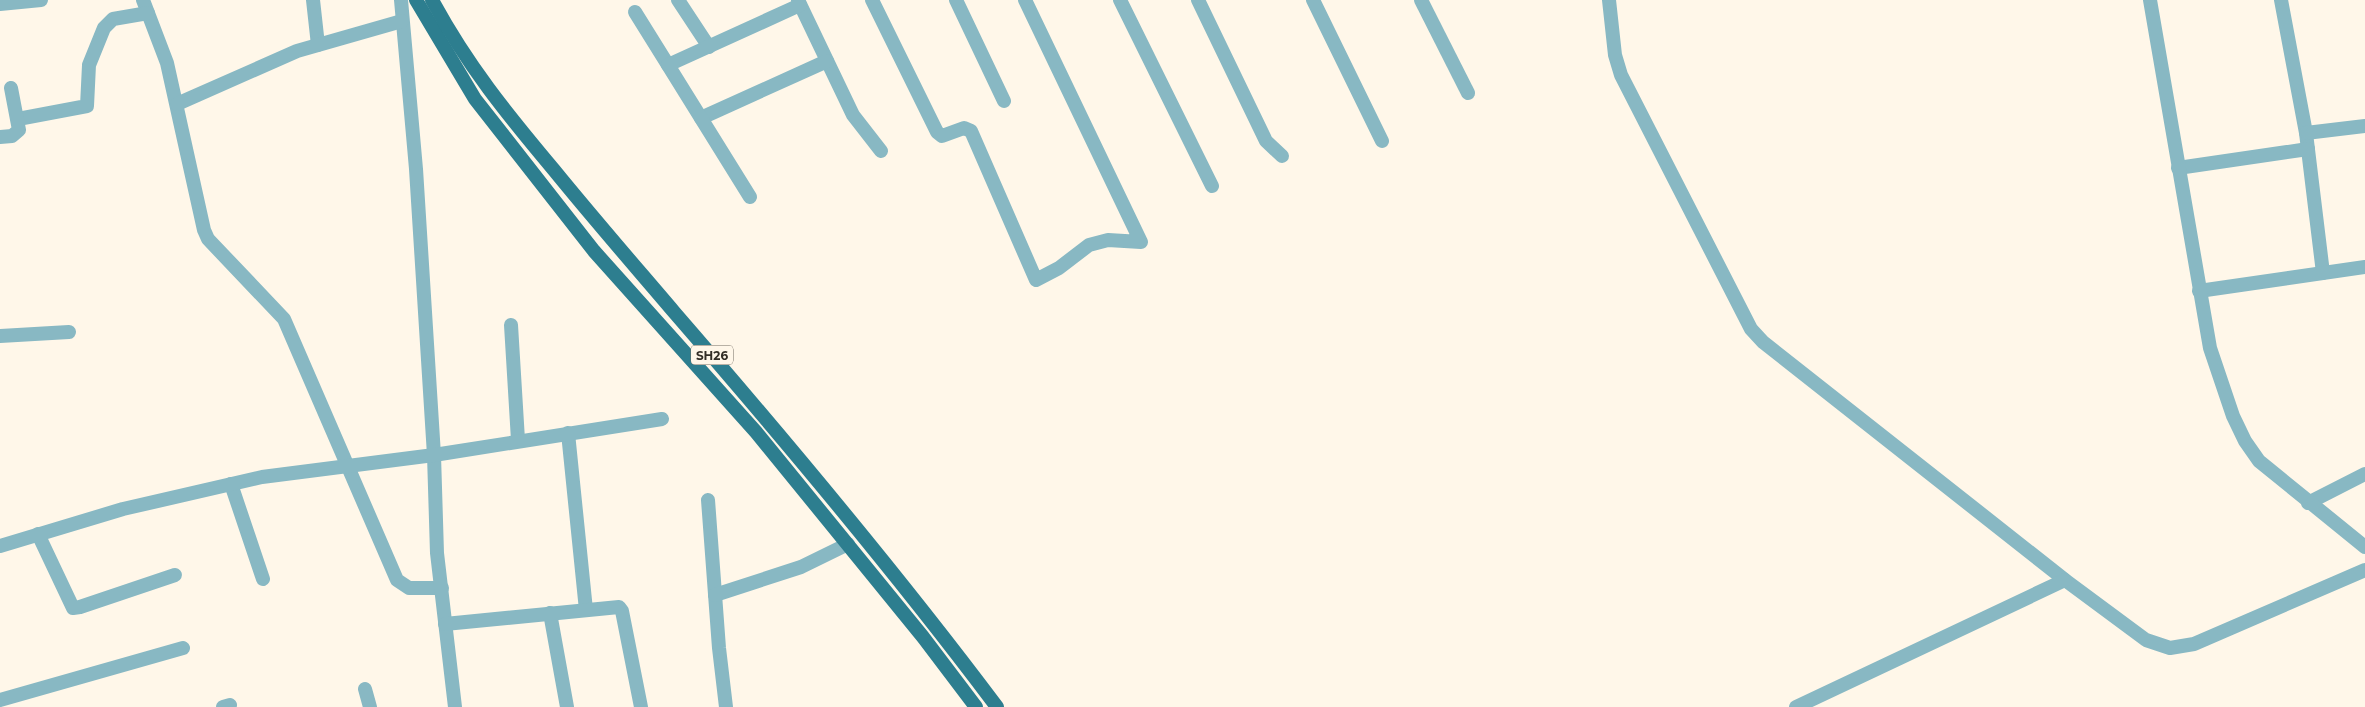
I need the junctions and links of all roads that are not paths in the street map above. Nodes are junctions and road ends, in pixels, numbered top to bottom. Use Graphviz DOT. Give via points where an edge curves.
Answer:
graph roads {
  1 [pos="41,0"];
  2 [pos="313,0"];
  3 [pos="401,0"];
  4 [pos="416,0"];
  5 [pos="432,0"];
  6 [pos="678,0"];
  7 [pos="872,0"];
  8 [pos="956,0"];
  9 [pos="1025,0"];
  10 [pos="1120,0"];
  11 [pos="1198,0"];
  12 [pos="1313,0"];
  13 [pos="1421,0"];
  14 [pos="1609,0"];
  15 [pos="2150,0"];
  16 [pos="2281,0"];
  17 [pos="799,3"];
  18 [pos="0,4"];
  19 [pos="146,6"];
  20 [pos="635,12"];
  21 [pos="402,21"];
  22 [pos="318,45"];
  23 [pos="709,47"];
  24 [pos="827,61"];
  25 [pos="668,65"];
  26 [pos="11,88"];
  27 [pos="1468,93"];
  28 [pos="1004,101"];
  29 [pos="177,104"];
  30 [pos="701,118"];
  31 [pos="18,119"];
  32 [pos="2365,126"];
  33 [pos="2306,133"];
  34 [pos="0,137"];
  35 [pos="1382,142"];
  36 [pos="2308,149"];
  37 [pos="881,151"];
  38 [pos="1282,156"];
  39 [pos="2178,168"];
  40 [pos="1212,186"];
  41 [pos="750,197"];
  42 [pos="2365,267"];
  43 [pos="2323,273"];
  44 [pos="2199,291"];
  45 [pos="511,325"];
  46 [pos="69,332"];
  47 [pos="0,336"];
  48 [pos="662,419"];
  49 [pos="568,433"];
  50 [pos="518,440"];
  51 [pos="434,455"];
  52 [pos="349,465"];
  53 [pos="2365,474"];
  54 [pos="230,484"];
  55 [pos="708,500"];
  56 [pos="2308,503"];
  57 [pos="38,534"];
  58 [pos="848,544"];
  59 [pos="0,546"];
  60 [pos="2365,547"];
  61 [pos="2365,570"];
  62 [pos="175,575"];
  63 [pos="263,579"];
  64 [pos="2066,580"];
  65 [pos="442,588"];
  66 [pos="715,596"];
  67 [pos="586,610"];
  68 [pos="550,613"];
  69 [pos="445,624"];
  70 [pos="183,648"];
  71 [pos="365,690"];
  72 [pos="0,700"];
  73 [pos="370,707"];
  74 [pos="455,707"];
  75 [pos="567,707"];
  76 [pos="641,707"];
  77 [pos="726,707"];
  78 [pos="976,707"];
  79 [pos="997,707"];
  80 [pos="1796,707"];
  1 -- 18 [label="street"];
  2 -- 22 [label="street"];
  3 -- 21 [label="street"];
  4 -- 58 [label="main road, SH26" via="475,99 594,251 756,432"];
  5 -- 79 [label="main road, SH26" via="452,38 491,94 771,424 930,618"];
  6 -- 23 [label="street"];
  7 -- 9 [label="street" via="937,132 942,136 964,128 971,131 1036,280 1059,268 1089,245 1108,240 1141,242"];
  8 -- 28 [label="street"];
  10 -- 40 [label="street"];
  11 -- 38 [label="street" via="1266,141"];
  12 -- 35 [label="street"];
  13 -- 27 [label="street"];
  14 -- 64 [label="street" via="1615,55 1621,75 1751,330"];
  15 -- 39 [label="street"];
  16 -- 33 [label="street"];
  17 -- 23 [label="street"];
  17 -- 24 [label="street"];
  19 -- 29 [label="street" via="167,63"];
  19 -- 31 [label="street" via="113,19 104,28 89,65 87,106"];
  20 -- 25 [label="street"];
  21 -- 22 [label="street"];
  21 -- 51 [label="street" via="416,168"];
  22 -- 29 [label="street"];
  23 -- 25 [label="street"];
  24 -- 30 [label="street"];
  24 -- 37 [label="street" via="853,115"];
  25 -- 30 [label="street"];
  26 -- 31 [label="street"];
  29 -- 52 [label="street" via="204,230 214,247 284,319"];
  30 -- 41 [label="street"];
  31 -- 34 [label="street" via="20,126 16,134"];
  32 -- 33 [label="street"];
  33 -- 36 [label="street"];
  36 -- 39 [label="street"];
  36 -- 43 [label="street"];
  39 -- 44 [label="street"];
  42 -- 43 [label="street"];
  43 -- 44 [label="street"];
  44 -- 56 [label="street" via="2210,348 2245,441 2259,461"];
  45 -- 50 [label="street"];
  46 -- 47 [label="street"];
  48 -- 49 [label="street"];
  49 -- 50 [label="street"];
  49 -- 67 [label="street"];
  50 -- 51 [label="street"];
  51 -- 52 [label="street"];
  51 -- 65 [label="street" via="437,553"];
  52 -- 54 [label="street"];
  52 -- 65 [label="street" via="397,580 409,588"];
  53 -- 56 [label="street"];
  54 -- 57 [label="street"];
  54 -- 63 [label="street"];
  55 -- 66 [label="street"];
  56 -- 60 [label="street"];
  57 -- 59 [label="street"];
  57 -- 62 [label="street" via="73,608"];
  58 -- 66 [label="street" via="801,567"];
  58 -- 78 [label="main road, SH26"];
  61 -- 64 [label="street" via="2194,644 2170,648 2146,640"];
  64 -- 80 [label="street"];
  65 -- 69 [label="street"];
  66 -- 77 [label="street"];
  67 -- 68 [label="street"];
  67 -- 76 [label="street" via="621,608"];
  68 -- 69 [label="street"];
  68 -- 75 [label="street"];
  69 -- 74 [label="street"];
  70 -- 72 [label="street"];
  71 -- 73 [label="street"];
}
